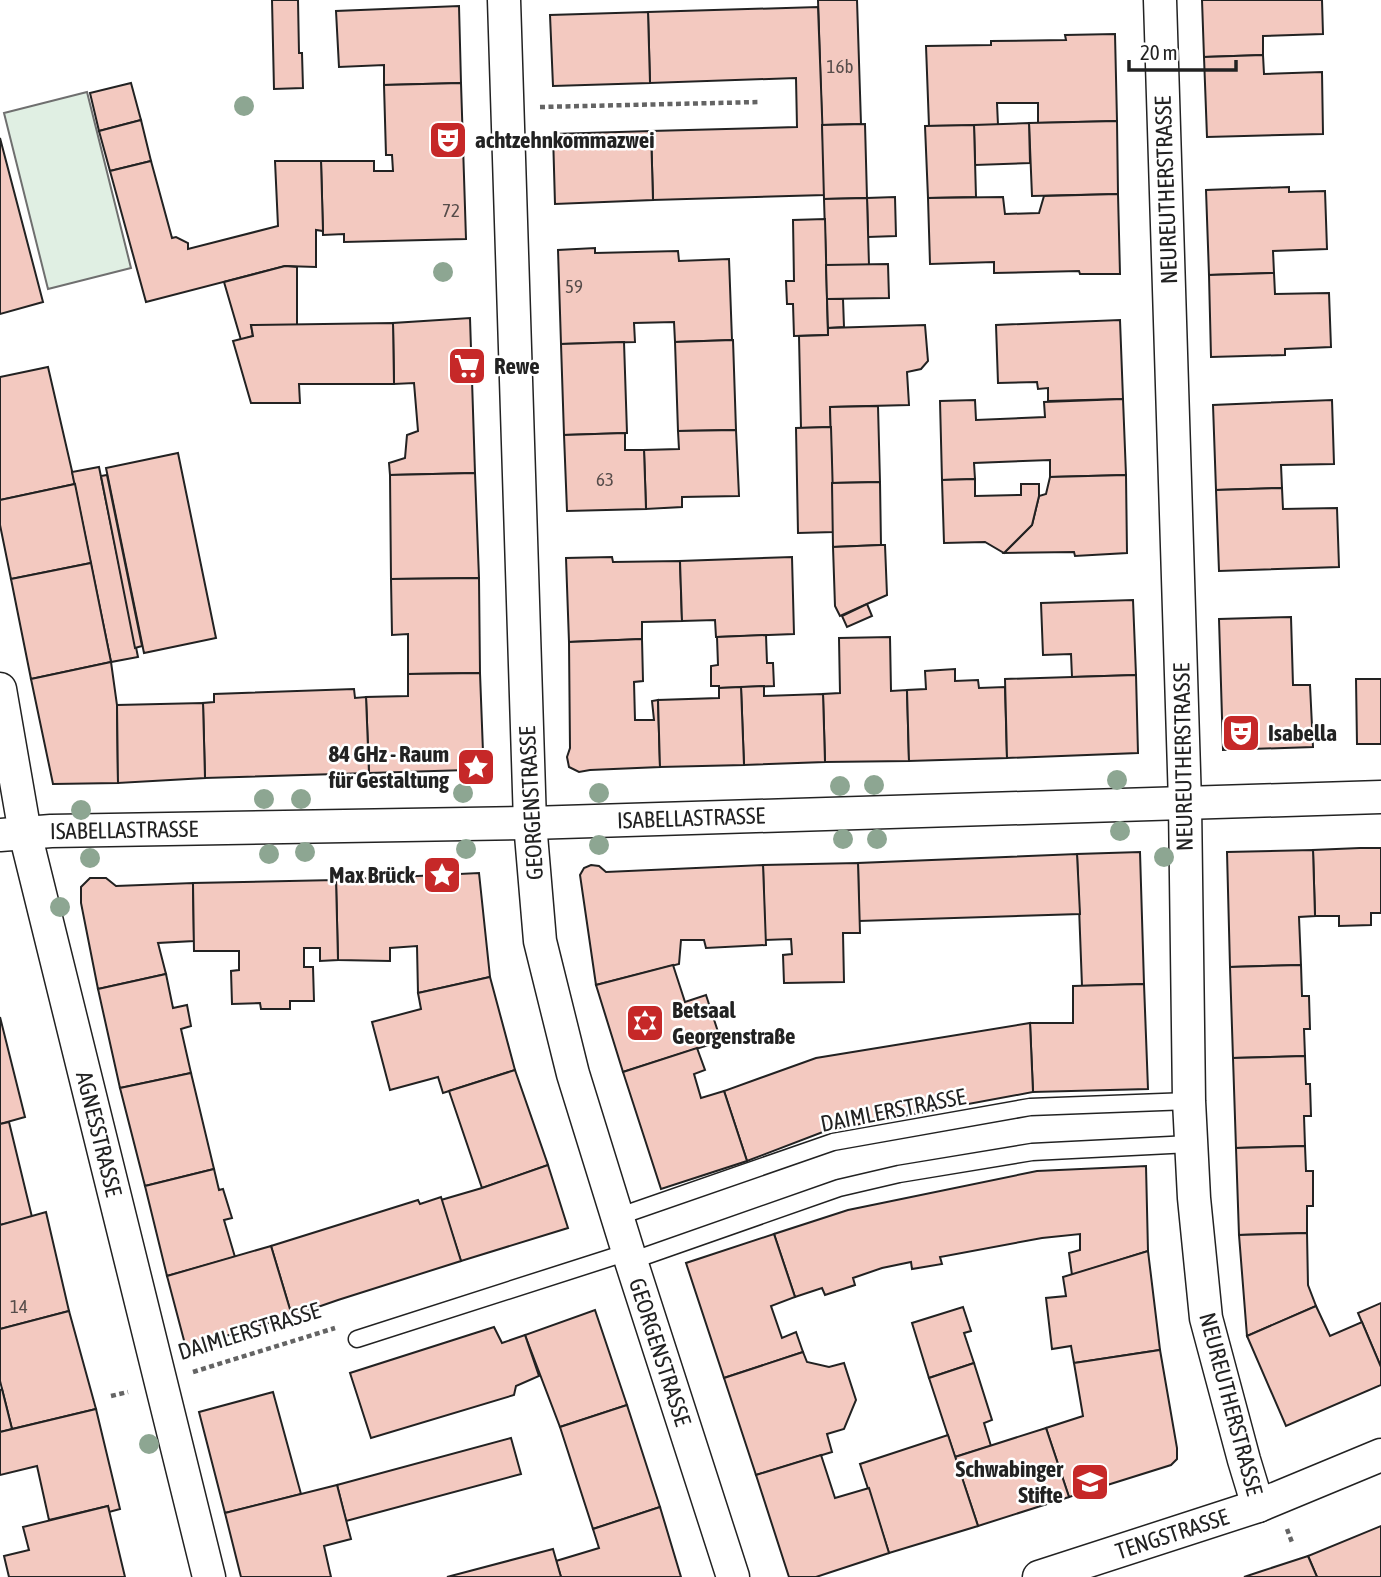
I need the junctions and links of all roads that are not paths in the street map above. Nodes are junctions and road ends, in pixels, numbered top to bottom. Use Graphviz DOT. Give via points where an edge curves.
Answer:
graph roads {
  1 [pos="505,0"];
  2 [pos="1160,0"];
  3 [pos="0,689"];
  4 [pos="1381,797"];
  5 [pos="1185,803"];
  6 [pos="530,822"];
  7 [pos="13,834"];
  8 [pos="1189,1101"];
  9 [pos="1191,1144"];
  10 [pos="617,1217"];
  11 [pos="629,1257"];
  12 [pos="357,1339"];
  13 [pos="1381,1455"];
  14 [pos="1258,1506"];
  15 [pos="209,1577"];
  16 [pos="733,1577"];
  17 [pos="1038,1577"];
  1 -- 6 [label="street, GEORGENSTRASSE"];
  2 -- 5 [label="street, NEUREUTHERSTRASSE"];
  3 -- 7 [label="street, AGNESSTRASSE"];
  4 -- 5 [label="street, ISABELLASTRASSE"];
  5 -- 6 [label="street, ISABELLASTRASSE"];
  5 -- 8 [label="street, NEUREUTHERSTRASSE"];
  6 -- 7 [label="street, ISABELLASTRASSE"];
  6 -- 10 [label="street, GEORGENSTRASSE" via="540,941 573,1074"];
  7 -- 15 [label="street, AGNESSTRASSE"];
  8 -- 9 [label="street, NEUREUTHERSTRASSE"];
  8 -- 10 [label="lane, DAIMLERSTRASSE" via="1030,1107 833,1142"];
  9 -- 11 [label="lane" via="1032,1152 899,1174 839,1188"];
  9 -- 14 [label="street, NEUREUTHERSTRASSE" via="1206,1318"];
  10 -- 11 [label="street, GEORGENSTRASSE"];
  11 -- 12 [label="lane"];
  11 -- 16 [label="street, GEORGENSTRASSE"];
  13 -- 14 [label="street, TENGSTRASSE"];
  14 -- 17 [label="street, TENGSTRASSE"];
}
